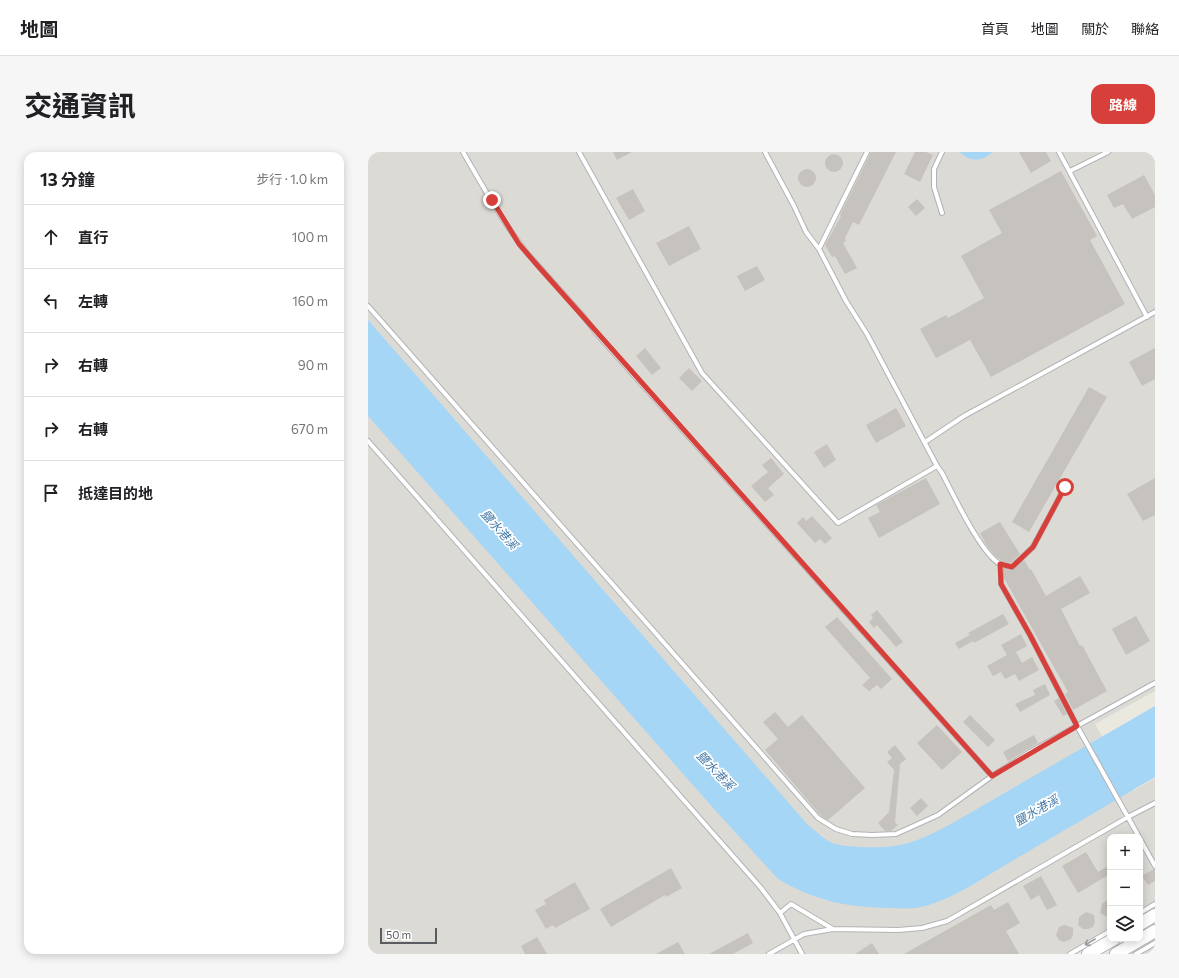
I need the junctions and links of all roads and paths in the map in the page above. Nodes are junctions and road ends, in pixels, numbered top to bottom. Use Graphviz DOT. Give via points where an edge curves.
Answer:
graph roads {
  1 [pos="463,152"];
  2 [pos="579,152"];
  3 [pos="765,152"];
  4 [pos="867,152"];
  5 [pos="942,152"];
  6 [pos="1059,152"];
  7 [pos="1108,152"];
  8 [pos="1070,172"];
  9 [pos="942,213"];
  10 [pos="819,249"];
  11 [pos="368,306"];
  12 [pos="1155,312"];
  13 [pos="1146,317"];
  14 [pos="368,441"];
  15 [pos="925,442"];
  16 [pos="937,466"];
  17 [pos="1065,487"];
  18 [pos="1000,564"];
  19 [pos="1155,683"];
  20 [pos="1077,726"];
  21 [pos="992,776"];
  22 [pos="1155,803"];
  23 [pos="1128,817"];
  24 [pos="1138,834"];
  25 [pos="1143,844"];
  26 [pos="1155,866"];
  27 [pos="1155,904"];
  28 [pos="1143,911"];
  29 [pos="780,913"];
  30 [pos="1155,915"];
  31 [pos="1143,922"];
  32 [pos="832,928"];
  33 [pos="1155,931"];
  34 [pos="1107,932"];
  35 [pos="793,940"];
  36 [pos="1109,942"];
  37 [pos="1155,943"];
  38 [pos="769,954"];
  39 [pos="802,954"];
  40 [pos="1070,954"];
  41 [pos="1088,954"];
  42 [pos="1116,954"];
  43 [pos="1136,954"];
  1 -- 21 [label="lane" via="519,244"];
  2 -- 16 [label="lane" via="702,373 838,523"];
  3 -- 10 [label="lane" via="806,232"];
  4 -- 10 [label="lane"];
  5 -- 9 [label="lane" via="934,169 934,187"];
  6 -- 8 [label="lane"];
  7 -- 8 [label="lane"];
  8 -- 13 [label="lane"];
  10 -- 15 [label="lane"];
  11 -- 21 [label="lane" via="818,818 836,829 852,834 896,834 938,815"];
  12 -- 13 [label="lane"];
  13 -- 15 [label="lane" via="964,416"];
  14 -- 29 [label="lane" via="722,843"];
  15 -- 16 [label="lane"];
  16 -- 18 [label="lane" via="971,527 989,554"];
  17 -- 18 [label="lane" via="1033,547 1012,567"];
  18 -- 20 [label="lane" via="1001,584"];
  19 -- 20 [label="lane"];
  20 -- 21 [label="lane"];
  20 -- 23 [label="lane"];
  22 -- 23 [label="lane"];
  23 -- 24 [label="lane"];
  23 -- 32 [label="lane" via="947,921 922,928 898,930"];
  25 -- 26 [label="lane"];
  27 -- 28 [label="lane"];
  29 -- 32 [label="lane" via="791,904"];
  29 -- 35 [label="lane"];
  30 -- 31 [label="street"];
  32 -- 35 [label="lane" via="804,934"];
  33 -- 42 [label="street"];
  34 -- 40 [label="lane, one-way"];
  35 -- 38 [label="lane"];
  35 -- 39 [label="lane"];
  36 -- 41 [label="street"];
  37 -- 43 [label="lane"];
}
